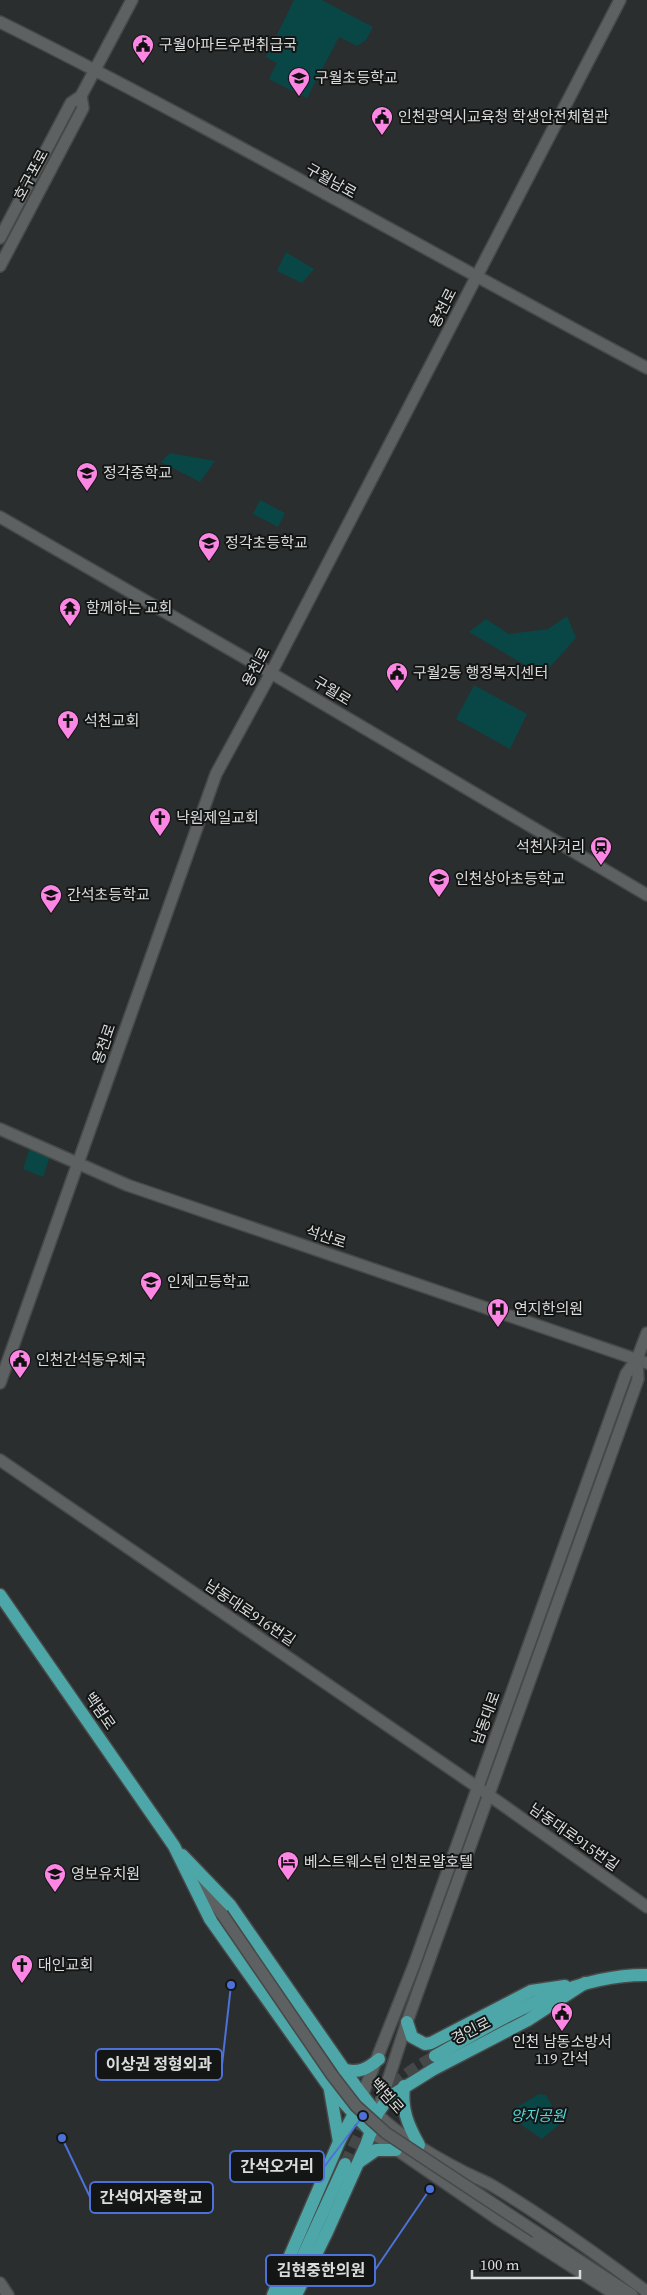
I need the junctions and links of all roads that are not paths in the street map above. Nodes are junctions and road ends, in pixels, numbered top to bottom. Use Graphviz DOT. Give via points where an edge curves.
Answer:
graph roads {
  1 [pos="132,0"];
  2 [pos="620,0"];
  3 [pos="0,22"];
  4 [pos="96,70"];
  5 [pos="81,96"];
  6 [pos="0,238"];
  7 [pos="0,266"];
  8 [pos="475,277"];
  9 [pos="647,368"];
  10 [pos="0,518"];
  11 [pos="271,672"];
  12 [pos="647,895"];
  13 [pos="0,1129"];
  14 [pos="78,1163"];
  15 [pos="647,1333"];
  16 [pos="642,1361"];
  17 [pos="0,1383"];
  18 [pos="0,1460"];
  19 [pos="0,1595"];
  20 [pos="484,1791"];
  21 [pos="174,1846"];
  22 [pos="647,1908"];
  23 [pos="647,1975"];
  24 [pos="585,1983"];
  25 [pos="407,2022"];
  26 [pos="431,2043"];
  27 [pos="379,2059"];
  28 [pos="439,2060"];
  29 [pos="344,2070"];
  30 [pos="404,2086"];
  31 [pos="330,2088"];
  32 [pos="362,2096"];
  33 [pos="354,2114"];
  34 [pos="378,2114"];
  35 [pos="371,2132"];
  36 [pos="339,2142"];
  37 [pos="419,2145"];
  38 [pos="396,2150"];
  39 [pos="332,2158"];
  40 [pos="353,2164"];
  41 [pos="0,2284"];
  42 [pos="647,2292"];
  43 [pos="8,2295"];
  44 [pos="273,2295"];
  45 [pos="284,2295"];
  46 [pos="296,2295"];
  47 [pos="616,2295"];
  48 [pos="632,2295"];
  1 -- 4 [label="street, 호구포로"];
  2 -- 8 [label="street, 용천로"];
  3 -- 4 [label="street, 구월남로"];
  4 -- 5 [label="street, 호구포로"];
  4 -- 8 [label="street, 구월남로"];
  5 -- 6 [label="street, 호구포로" via="71,103"];
  5 -- 7 [label="street, 호구포로" via="83,108"];
  8 -- 9 [label="street, 구월남로"];
  8 -- 11 [label="street, 용천로"];
  10 -- 11 [label="street, 구월로"];
  11 -- 12 [label="street, 구월로"];
  11 -- 14 [label="street, 용천로" via="216,774"];
  13 -- 14 [label="street, 석산로"];
  14 -- 16 [label="street, 석산로" via="127,1185"];
  14 -- 17 [label="street, 용천로"];
  15 -- 16 [label="street, 남동대로"];
  16 -- 20 [label="street, 남동대로" via="626,1374"];
  18 -- 20 [label="street, 남동대로916번길"];
  19 -- 21 [label="main road, 백범로"];
  20 -- 22 [label="street, 남동대로915번길"];
  20 -- 25 [label="street"];
  20 -- 27 [label="street, 남동대로"];
  21 -- 29 [label="main road, 백범로" via="230,1904"];
  21 -- 31 [label="main road, 백범로" via="210,1919"];
  21 -- 48 [label="street, 백범로, bridge" via="356,2106 386,2132"];
  23 -- 24 [label="main road, 경인로" via="616,1976"];
  24 -- 26 [label="main road, 경인로" via="532,1991"];
  24 -- 28 [label="main road, 경인로" via="524,2008"];
  25 -- 26 [label="main road" via="412,2037 425,2044"];
  25 -- 34 [label="street"];
  26 -- 28 [label="main road" via="428,2047 431,2060 436,2064"];
  27 -- 29 [label="main road" via="363,2071"];
  27 -- 32 [label="street, 남동대로"];
  28 -- 30 [label="main road, 경인로"];
  29 -- 32 [label="main road, 백범로"];
  30 -- 34 [label="main road, 경인로" via="389,2097"];
  30 -- 37 [label="main road" via="404,2114"];
  31 -- 33 [label="main road, 백범로"];
  31 -- 36 [label="main road"];
  32 -- 33 [label="main road, 남동대로"];
  32 -- 34 [label="main road, 백범로"];
  33 -- 35 [label="main road, 백범로"];
  33 -- 36 [label="main road, 남동대로"];
  34 -- 35 [label="main road, 경인로"];
  34 -- 37 [label="street, 백범로"];
  35 -- 38 [label="street, 백범로"];
  35 -- 40 [label="main road, 경인로"];
  36 -- 39 [label="main road, 남동대로"];
  37 -- 42 [label="street, 백범로" via="514,2198"];
  38 -- 40 [label="main road" via="376,2150"];
  38 -- 47 [label="street, 백범로"];
  39 -- 40 [label="main road" via="346,2155"];
  39 -- 44 [label="main road, 남동대로"];
  40 -- 45 [label="main road"];
  40 -- 46 [label="main road"];
  41 -- 43 [label="street"];
}
